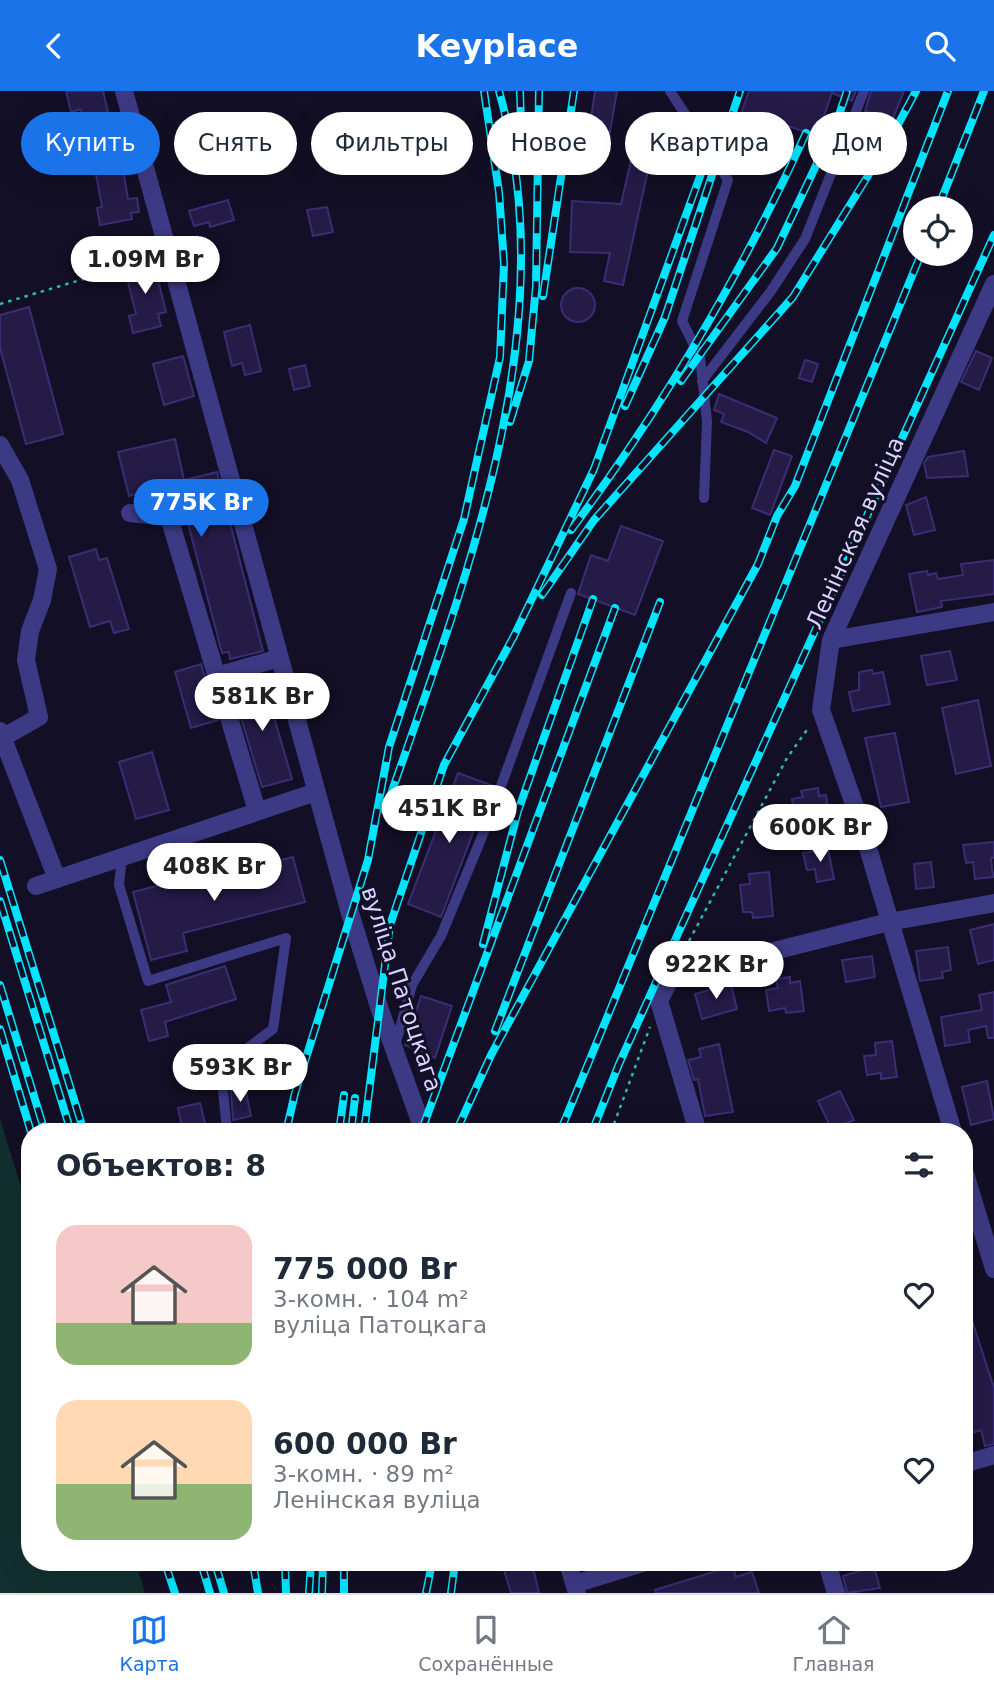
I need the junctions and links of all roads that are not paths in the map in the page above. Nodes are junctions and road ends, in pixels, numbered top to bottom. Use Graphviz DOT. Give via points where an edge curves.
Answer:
graph roads {
  1 [pos="124,91"];
  2 [pos="670,91"];
  3 [pos="864,91"];
  4 [pos="994,284"];
  5 [pos="702,381"];
  6 [pos="0,445"];
  7 [pos="704,498"];
  8 [pos="130,513"];
  9 [pos="571,593"];
  10 [pos="994,612"];
  11 [pos="831,640"];
  12 [pos="279,658"];
  13 [pos="217,676"];
  14 [pos="1,735"];
  15 [pos="316,792"];
  16 [pos="257,811"];
  17 [pos="122,857"];
  18 [pos="57,879"];
  19 [pos="36,886"];
  20 [pos="994,903"];
  21 [pos="889,922"];
  22 [pos="394,1050"];
  23 [pos="226,1123"];
  24 [pos="421,1123"];
  25 [pos="695,1123"];
  26 [pos="950,1123"];
  27 [pos="973,1200"];
  28 [pos="994,1269"];
  29 [pos="994,1455"];
  30 [pos="973,1461"];
  31 [pos="570,1571"];
  32 [pos="622,1571"];
  33 [pos="829,1571"];
  34 [pos="576,1589"];
  35 [pos="836,1593"];
  1 -- 12 [label="street, вуліца Патоцкага"];
  2 -- 5 [label="lane" via="728,180 682,321 700,357"];
  3 -- 5 [label="lane" via="805,239"];
  4 -- 11 [label="street, Ленінская вуліца"];
  5 -- 7 [label="lane" via="707,421"];
  6 -- 14 [label="street" via="20,480 48,569 26,660 39,717"];
  8 -- 13 [label="street" via="169,517"];
  9 -- 22 [label="lane" via="488,822 441,936 412,985"];
  10 -- 11 [label="street"];
  11 -- 21 [label="street, Ленінская вуліца" via="821,710"];
  12 -- 13 [label="street"];
  12 -- 15 [label="street, вуліца Патоцкага"];
  13 -- 16 [label="street"];
  14 -- 18 [label="street"];
  15 -- 16 [label="street"];
  15 -- 22 [label="street, вуліца Патоцкага"];
  16 -- 17 [label="street"];
  17 -- 18 [label="street"];
  17 -- 23 [label="lane" via="119,885 148,981 286,938 273,1029 221,1068"];
  18 -- 19 [label="street"];
  20 -- 21 [label="street"];
  21 -- 25 [label="street" via="671,977 659,1001"];
  21 -- 26 [label="street, Ленінская вуліца"];
  22 -- 24 [label="street, вуліца Патоцкага"];
  27 -- 28 [label="street"];
  29 -- 30 [label="street"];
  31 -- 34 [label="street"];
  32 -- 34 [label="street"];
  33 -- 35 [label="street"];
}
